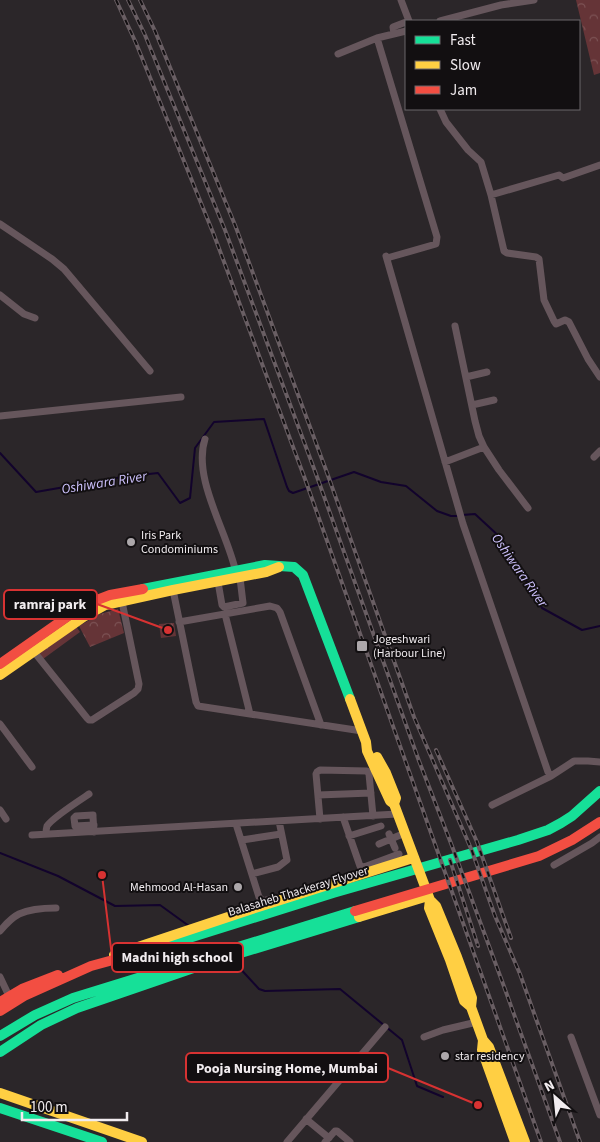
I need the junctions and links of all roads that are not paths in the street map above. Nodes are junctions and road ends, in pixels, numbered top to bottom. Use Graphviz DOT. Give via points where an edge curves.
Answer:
graph roads {
  1 [pos="401,0"];
  2 [pos="530,0"];
  3 [pos="407,20"];
  4 [pos="444,20"];
  5 [pos="405,23"];
  6 [pos="405,33"];
  7 [pos="394,34"];
  8 [pos="377,38"];
  9 [pos="338,54"];
  10 [pos="440,110"];
  11 [pos="600,165"];
  12 [pos="491,194"];
  13 [pos="0,224"];
  14 [pos="0,295"];
  15 [pos="34,318"];
  16 [pos="455,326"];
  17 [pos="150,371"];
  18 [pos="487,372"];
  19 [pos="466,377"];
  20 [pos="600,377"];
  21 [pos="180,397"];
  22 [pos="494,400"];
  23 [pos="472,405"];
  24 [pos="0,416"];
  25 [pos="205,439"];
  26 [pos="484,447"];
  27 [pos="600,451"];
  28 [pos="594,457"];
  29 [pos="446,462"];
  30 [pos="528,508"];
  31 [pos="237,576"];
  32 [pos="218,582"];
  33 [pos="173,590"];
  34 [pos="121,598"];
  35 [pos="224,614"];
  36 [pos="179,622"];
  37 [pos="31,648"];
  38 [pos="0,664"];
  39 [pos="0,675"];
  40 [pos="250,714"];
  41 [pos="0,724"];
  42 [pos="321,724"];
  43 [pos="362,731"];
  44 [pos="600,762"];
  45 [pos="32,767"];
  46 [pos="551,776"];
  47 [pos="600,787"];
  48 [pos="600,791"];
  49 [pos="371,793"];
  50 [pos="89,794"];
  51 [pos="318,795"];
  52 [pos="492,805"];
  53 [pos="396,809"];
  54 [pos="0,810"];
  55 [pos="373,816"];
  56 [pos="342,818"];
  57 [pos="6,819"];
  58 [pos="320,819"];
  59 [pos="278,821"];
  60 [pos="600,822"];
  61 [pos="236,824"];
  62 [pos="381,826"];
  63 [pos="405,833"];
  64 [pos="46,834"];
  65 [pos="282,834"];
  66 [pos="32,835"];
  67 [pos="349,836"];
  68 [pos="390,836"];
  69 [pos="600,837"];
  70 [pos="242,840"];
  71 [pos="503,840"];
  72 [pos="379,844"];
  73 [pos="413,858"];
  74 [pos="554,865"];
  75 [pos="252,874"];
  76 [pos="297,890"];
  77 [pos="429,901"];
  78 [pos="56,908"];
  79 [pos="0,931"];
  80 [pos="0,977"];
  81 [pos="9,996"];
  82 [pos="0,1002"];
  83 [pos="0,1011"];
  84 [pos="477,1022"];
  85 [pos="385,1027"];
  86 [pos="0,1036"];
  87 [pos="424,1037"];
  88 [pos="571,1037"];
  89 [pos="0,1052"];
  90 [pos="0,1093"];
  91 [pos="0,1108"];
  92 [pos="508,1112"];
  93 [pos="600,1115"];
  94 [pos="306,1119"];
  95 [pos="327,1140"];
  96 [pos="102,1142"];
  97 [pos="142,1142"];
  98 [pos="287,1142"];
  99 [pos="350,1142"];
  100 [pos="515,1142"];
  101 [pos="525,1142"];
  1 -- 3 [label="street"];
  2 -- 4 [label="street"];
  5 -- 7 [label="street" via="393,27"];
  6 -- 7 [label="street"];
  7 -- 8 [label="street"];
  8 -- 9 [label="street"];
  8 -- 29 [label="street" via="437,237 436,244 386,257"];
  10 -- 12 [label="street" via="446,122 481,162"];
  11 -- 12 [label="street" via="563,178 559,174"];
  12 -- 20 [label="street" via="504,250 539,259 544,300 554,321 556,324 565,320 569,322"];
  13 -- 17 [label="street" via="64,269"];
  14 -- 15 [label="street"];
  16 -- 19 [label="street"];
  18 -- 19 [label="street"];
  19 -- 23 [label="street"];
  21 -- 24 [label="street"];
  22 -- 23 [label="street"];
  23 -- 26 [label="street"];
  25 -- 31 [label="street" via="204,478"];
  26 -- 29 [label="street"];
  26 -- 30 [label="street"];
  27 -- 28 [label="street"];
  29 -- 46 [label="street" via="463,524"];
  31 -- 32 [label="street"];
  31 -- 32 [label="street" via="243,602 222,606"];
  31 -- 34 [label="street"];
  31 -- 43 [label="street" via="282,566 294,567 303,575"];
  32 -- 33 [label="street"];
  33 -- 34 [label="street"];
  33 -- 36 [label="street"];
  34 -- 37 [label="street" via="55,631"];
  34 -- 37 [label="street" via="138,689 92,720 87,718"];
  35 -- 36 [label="street"];
  35 -- 40 [label="street"];
  35 -- 42 [label="street" via="270,606 277,608"];
  36 -- 40 [label="street" via="198,706"];
  37 -- 38 [label="street"];
  37 -- 39 [label="street"];
  40 -- 42 [label="street"];
  41 -- 45 [label="street"];
  42 -- 43 [label="street"];
  43 -- 53 [label="street" via="367,751"];
  44 -- 46 [label="street" via="574,761"];
  46 -- 52 [label="street"];
  47 -- 71 [label="street" via="553,824"];
  48 -- 83 [label="street, Balasaheb Thackeray Flyover" via="572,816 548,830 91,966 24,996"];
  49 -- 51 [label="street"];
  49 -- 51 [label="street" via="367,771 320,770 316,774"];
  49 -- 55 [label="street"];
  50 -- 64 [label="street" via="51,822"];
  51 -- 58 [label="street"];
  53 -- 55 [label="street"];
  53 -- 63 [label="street"];
  54 -- 57 [label="street"];
  55 -- 56 [label="street"];
  56 -- 58 [label="street"];
  56 -- 67 [label="street"];
  58 -- 59 [label="street"];
  59 -- 61 [label="street"];
  59 -- 65 [label="street"];
  60 -- 86 [label="street" via="539,856 73,998 38,1013"];
  61 -- 64 [label="street" via="94,828"];
  61 -- 70 [label="street"];
  62 -- 67 [label="street"];
  63 -- 68 [label="street"];
  63 -- 73 [label="street"];
  64 -- 66 [label="street"];
  65 -- 70 [label="street"];
  65 -- 75 [label="street" via="287,860 278,867"];
  67 -- 68 [label="street" via="362,867 397,851"];
  68 -- 72 [label="street"];
  69 -- 74 [label="street"];
  70 -- 75 [label="street"];
  73 -- 77 [label="street"];
  73 -- 81 [label="street" via="138,947"];
  75 -- 76 [label="street" via="263,901"];
  77 -- 84 [label="street" via="462,982 464,1001 471,1007"];
  77 -- 89 [label="street" via="208,963 77,1008 41,1025"];
  78 -- 79 [label="street" via="18,915"];
  80 -- 81 [label="street"];
  81 -- 82 [label="street"];
  84 -- 87 [label="street"];
  84 -- 92 [label="street" via="483,1040 482,1050 493,1068"];
  85 -- 94 [label="street"];
  88 -- 93 [label="street"];
  90 -- 97 [label="street"];
  91 -- 96 [label="street"];
  92 -- 100 [label="street"];
  92 -- 101 [label="street"];
  94 -- 95 [label="street"];
  94 -- 98 [label="street"];
  95 -- 99 [label="street" via="337,1131"];
}
